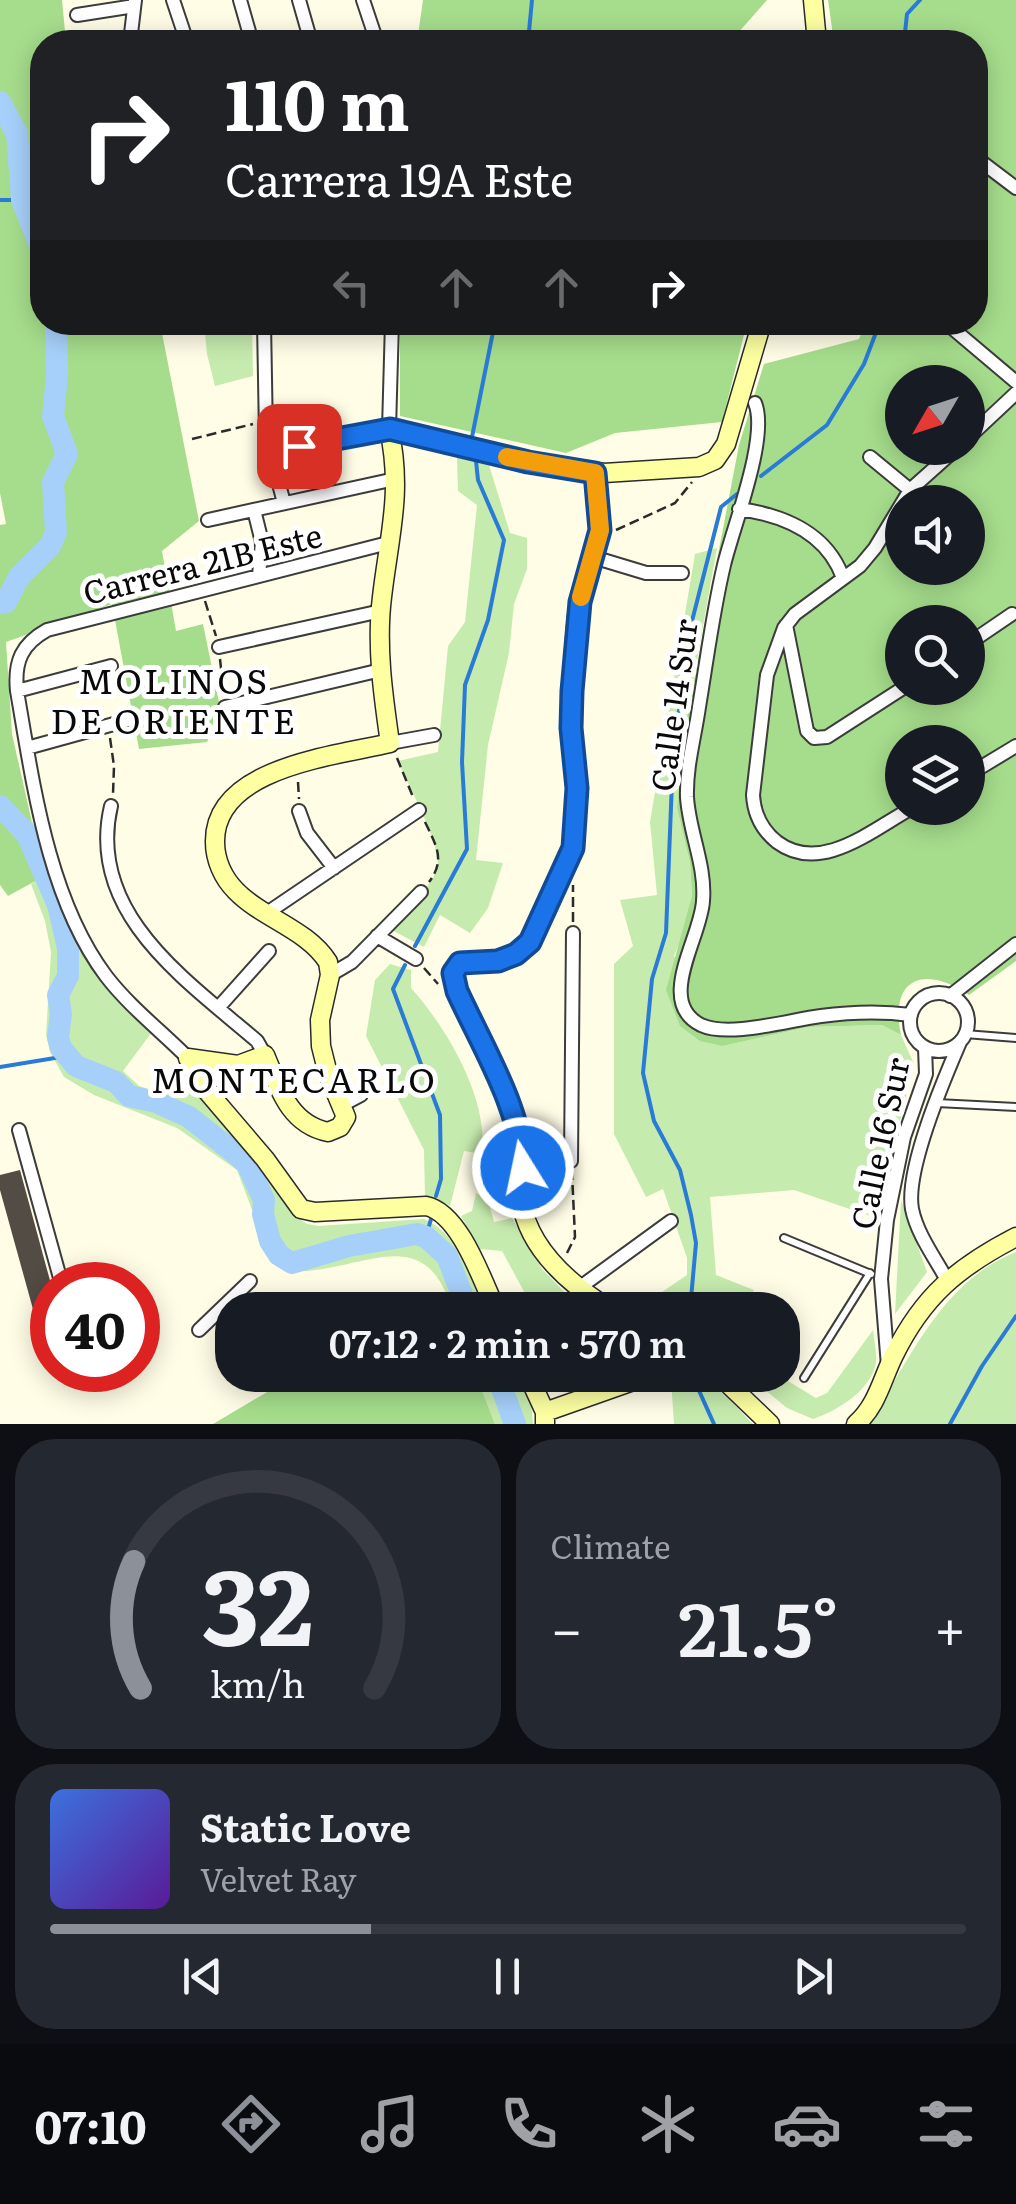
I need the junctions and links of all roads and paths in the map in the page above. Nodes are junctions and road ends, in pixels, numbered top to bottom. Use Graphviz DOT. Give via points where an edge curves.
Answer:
graph roads {
  1 [pos="173,0"];
  2 [pos="240,0"];
  3 [pos="299,0"];
  4 [pos="363,0"];
  5 [pos="813,0"];
  6 [pos="130,7"];
  7 [pos="77,16"];
  8 [pos="183,30"];
  9 [pos="249,30"];
  10 [pos="308,30"];
  11 [pos="372,30"];
  12 [pos="816,30"];
  13 [pos="988,168"];
  14 [pos="1016,188"];
  15 [pos="265,335"];
  16 [pos="392,335"];
  17 [pos="758,335"];
  18 [pos="960,335"];
  19 [pos="1016,382"];
  20 [pos="1016,393"];
  21 [pos="755,403"];
  22 [pos="264,421"];
  23 [pos="985,422"];
  24 [pos="390,429"];
  25 [pos="192,440"];
  26 [pos="269,451"];
  27 [pos="870,457"];
  28 [pos="938,465"];
  29 [pos="705,466"];
  30 [pos="595,473"];
  31 [pos="396,479"];
  32 [pos="904,485"];
  33 [pos="916,485"];
  34 [pos="284,504"];
  35 [pos="739,509"];
  36 [pos="254,510"];
  37 [pos="208,520"];
  38 [pos="885,531"];
  39 [pos="392,542"];
  40 [pos="596,549"];
  41 [pos="682,573"];
  42 [pos="259,575"];
  43 [pos="843,578"];
  44 [pos="381,611"];
  45 [pos="1012,614"];
  46 [pos="786,625"];
  47 [pos="985,632"];
  48 [pos="219,647"];
  49 [pos="111,666"];
  50 [pos="381,670"];
  51 [pos="18,691"];
  52 [pos="885,699"];
  53 [pos="226,707"];
  54 [pos="132,719"];
  55 [pos="108,726"];
  56 [pos="434,735"];
  57 [pos="390,742"];
  58 [pos="1016,746"];
  59 [pos="27,748"];
  60 [pos="298,765"];
  61 [pos="985,765"];
  62 [pos="111,806"];
  63 [pos="419,810"];
  64 [pos="299,811"];
  65 [pos="885,823"];
  66 [pos="439,866"];
  67 [pos="334,868"];
  68 [pos="573,882"];
  69 [pos="422,892"];
  70 [pos="268,914"];
  71 [pos="573,933"];
  72 [pos="378,936"];
  73 [pos="1016,944"];
  74 [pos="268,951"];
  75 [pos="416,958"];
  76 [pos="330,975"];
  77 [pos="455,986"];
  78 [pos="950,996"];
  79 [pos="218,1008"];
  80 [pos="912,1014"];
  81 [pos="963,1038"];
  82 [pos="1016,1038"];
  83 [pos="925,1048"];
  84 [pos="265,1055"];
  85 [pos="188,1058"];
  86 [pos="362,1095"];
  87 [pos="935,1102"];
  88 [pos="341,1103"];
  89 [pos="1016,1107"];
  90 [pos="19,1130"];
  91 [pos="571,1162"];
  92 [pos="522,1182"];
  93 [pos="671,1221"];
  94 [pos="1016,1237"];
  95 [pos="784,1238"];
  96 [pos="56,1262"];
  97 [pos="559,1269"];
  98 [pos="876,1276"];
  99 [pos="947,1280"];
  100 [pos="250,1281"];
  101 [pos="579,1288"];
  102 [pos="487,1292"];
  103 [pos="585,1292"];
  104 [pos="199,1330"];
  105 [pos="888,1368"];
  106 [pos="804,1378"];
  107 [pos="535,1392"];
  108 [pos="608,1392"];
  109 [pos="737,1392"];
  110 [pos="545,1418"];
  111 [pos="770,1424"];
  112 [pos="856,1424"];
  1 -- 8 [label="street"];
  2 -- 9 [label="street"];
  3 -- 10 [label="street"];
  4 -- 11 [label="street"];
  5 -- 12 [label="street"];
  6 -- 7 [label="street"];
  13 -- 14 [label="street"];
  15 -- 22 [label="street"];
  16 -- 24 [label="street"];
  17 -- 29 [label="street" via="726,444"];
  18 -- 19 [label="street"];
  20 -- 23 [label="street"];
  21 -- 35 [label="street, Calle 14 Sur" via="760,427"];
  22 -- 25 [label="path"];
  22 -- 26 [label="street"];
  24 -- 26 [label="street"];
  24 -- 30 [label="street"];
  24 -- 31 [label="street"];
  26 -- 34 [label="street"];
  27 -- 32 [label="street"];
  28 -- 33 [label="street"];
  29 -- 30 [label="street"];
  29 -- 40 [label="path" via="675,504 627,523"];
  30 -- 40 [label="street"];
  31 -- 34 [label="street"];
  31 -- 39 [label="street"];
  34 -- 36 [label="street"];
  35 -- 43 [label="street" via="806,531"];
  35 -- 80 [label="street, Calle 14 Sur" via="688,778 704,886 679,990 687,1015 723,1030 824,1015"];
  36 -- 37 [label="street"];
  36 -- 42 [label="street" via="262,542"];
  38 -- 43 [label="street"];
  39 -- 42 [label="street, Carrera 21B Este"];
  39 -- 44 [label="street"];
  40 -- 41 [label="street" via="646,574"];
  40 -- 77 [label="street" via="575,634 573,848 530,942 498,961 460,963"];
  42 -- 51 [label="street, Carrera 21B Este" via="47,630 28,640 20,654"];
  43 -- 46 [label="street"];
  44 -- 48 [label="street"];
  44 -- 50 [label="street"];
  45 -- 47 [label="street"];
  46 -- 52 [label="street" via="810,736 826,737"];
  46 -- 65 [label="street" via="767,675 754,786 764,829 792,851 819,854"];
  49 -- 51 [label="street"];
  50 -- 53 [label="street"];
  50 -- 57 [label="street"];
  51 -- 59 [label="street"];
  54 -- 55 [label="street"];
  55 -- 59 [label="street"];
  55 -- 62 [label="path"];
  56 -- 57 [label="street"];
  57 -- 60 [label="street"];
  58 -- 61 [label="street"];
  59 -- 85 [label="street" via="46,842 87,946 115,987"];
  60 -- 64 [label="path"];
  60 -- 70 [label="street" via="250,784 221,815 215,845 223,872 240,896"];
  62 -- 79 [label="street" via="106,852 126,911 156,953"];
  63 -- 67 [label="street"];
  64 -- 67 [label="street"];
  66 -- 69 [label="path"];
  67 -- 70 [label="street"];
  68 -- 71 [label="path"];
  69 -- 72 [label="street"];
  70 -- 76 [label="street" via="323,954"];
  71 -- 91 [label="street"];
  72 -- 75 [label="street"];
  72 -- 76 [label="street"];
  73 -- 78 [label="street"];
  74 -- 79 [label="street"];
  75 -- 77 [label="path" via="444,991"];
  76 -- 88 [label="street" via="321,1046"];
  77 -- 92 [label="street" via="516,1122"];
  78 -- 80 [label="street" via="923,998"];
  78 -- 81 [label="street" via="964,1008"];
  79 -- 84 [label="street"];
  80 -- 83 [label="street" via="912,1033"];
  81 -- 82 [label="lane"];
  81 -- 83 [label="street" via="944,1051"];
  81 -- 87 [label="street, Calle 16 Sur"];
  83 -- 98 [label="street, Calle 16 Sur" via="926,1074 904,1137"];
  84 -- 85 [label="street" via="238,1065"];
  84 -- 88 [label="street" via="294,1114 319,1130 340,1127 346,1117"];
  85 -- 102 [label="street" via="200,1084 301,1209 440,1211 454,1225"];
  86 -- 88 [label="street"];
  87 -- 89 [label="lane"];
  87 -- 99 [label="street, Calle 16 Sur" via="911,1196 918,1226"];
  90 -- 96 [label="street"];
  91 -- 92 [label="street"];
  91 -- 97 [label="path" via="576,1237"];
  92 -- 97 [label="street" via="527,1221"];
  93 -- 101 [label="street"];
  94 -- 99 [label="street"];
  95 -- 98 [label="lane"];
  97 -- 101 [label="street"];
  98 -- 105 [label="street, Calle 16 Sur"];
  98 -- 106 [label="lane"];
  99 -- 105 [label="street"];
  100 -- 104 [label="street"];
  101 -- 103 [label="street"];
  105 -- 112 [label="street" via="874,1404"];
  107 -- 110 [label="street"];
  108 -- 110 [label="street"];
  109 -- 111 [label="street"];
}
